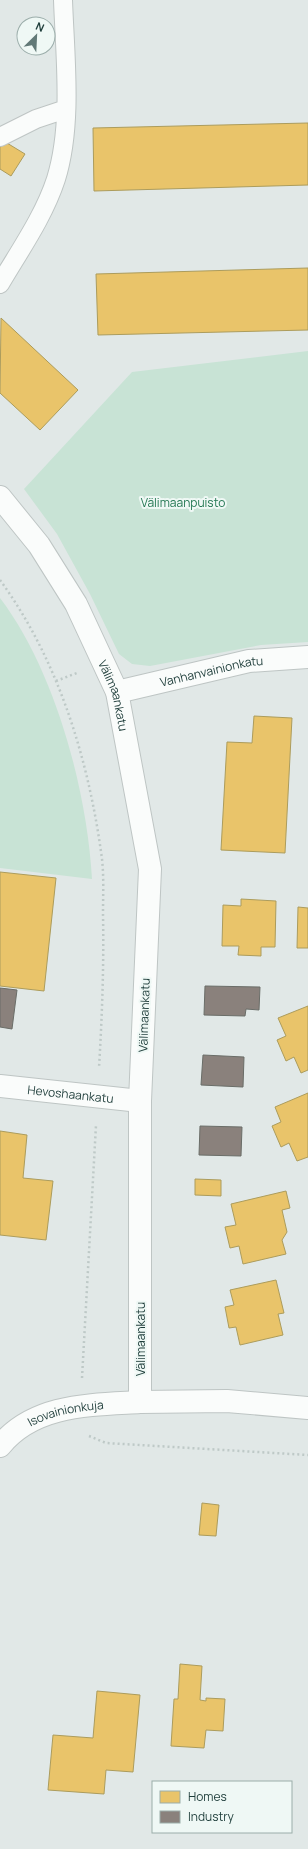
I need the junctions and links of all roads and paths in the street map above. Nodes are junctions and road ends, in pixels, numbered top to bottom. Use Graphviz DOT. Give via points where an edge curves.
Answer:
graph roads {
  1 [pos="63,0"];
  2 [pos="66,109"];
  3 [pos="0,137"];
  4 [pos="0,284"];
  5 [pos="0,498"];
  6 [pos="0,580"];
  7 [pos="308,657"];
  8 [pos="117,692"];
  9 [pos="0,1086"];
  10 [pos="98,1096"];
  11 [pos="140,1101"];
  12 [pos="140,1402"];
  13 [pos="81,1406"];
  14 [pos="308,1408"];
  15 [pos="0,1446"];
  16 [pos="308,1455"];
  1 -- 2 [label="lane"];
  2 -- 3 [label="lane" via="36,119"];
  2 -- 4 [label="lane" via="63,146 52,190"];
  5 -- 8 [label="street, Välimaankatu" via="39,545 76,604"];
  6 -- 10 [label="path" via="20,608 59,687 89,784 102,861 104,972"];
  7 -- 8 [label="street, Vanhanvainionkatu" via="249,661"];
  8 -- 11 [label="street, Välimaankatu" via="150,869"];
  9 -- 10 [label="street, Hevoshaankatu"];
  10 -- 11 [label="street, Hevoshaankatu"];
  10 -- 13 [label="path"];
  11 -- 12 [label="street, Välimaankatu"];
  12 -- 13 [label="street, Isovainionkuja"];
  12 -- 14 [label="street" via="227,1401"];
  13 -- 15 [label="street, Isovainionkuja" via="48,1413 27,1423"];
  13 -- 16 [label="path" via="81,1433 106,1443"];
}
